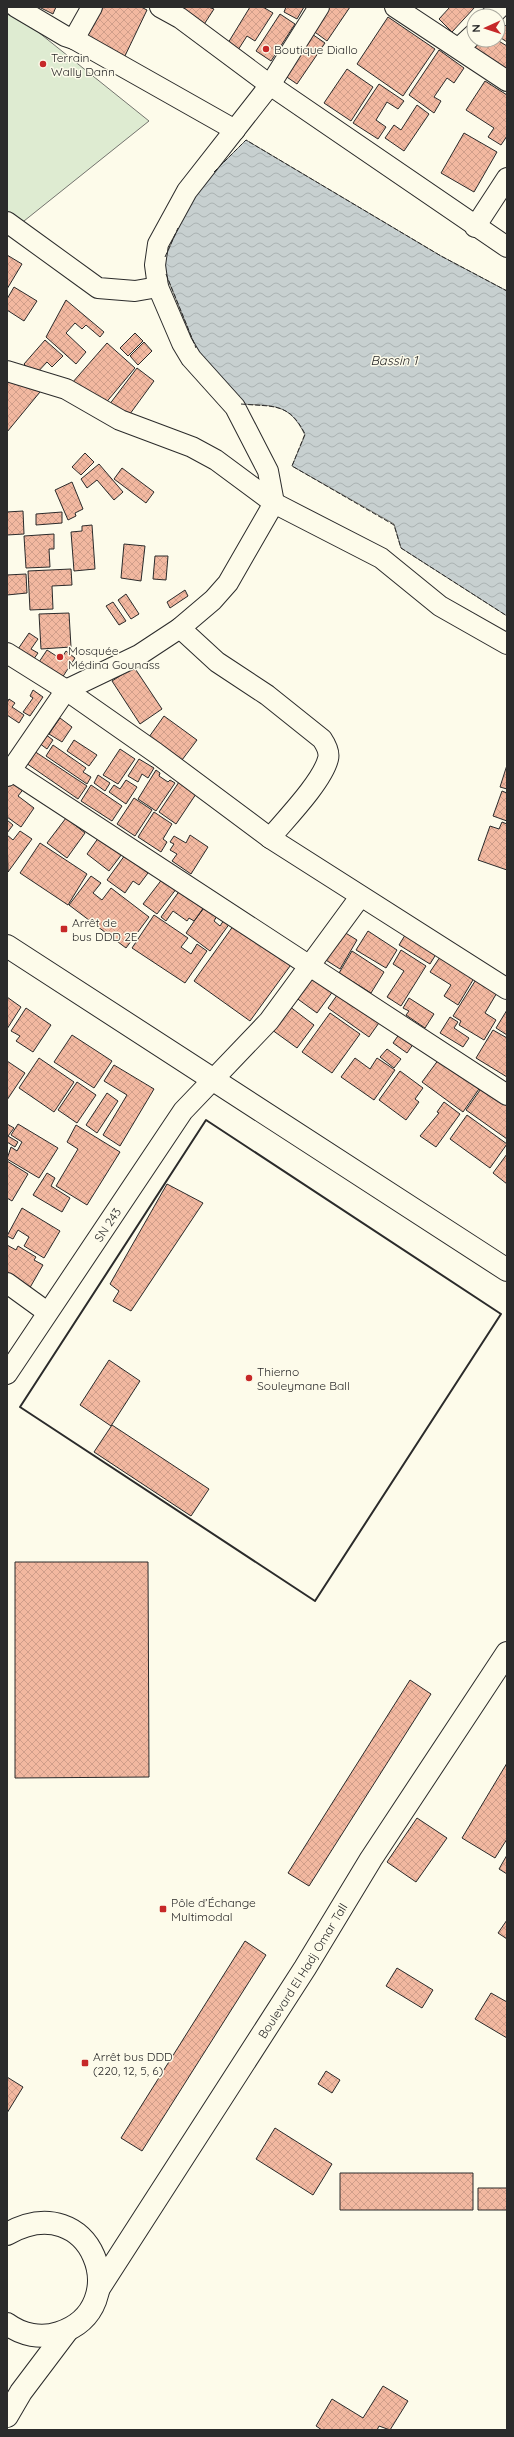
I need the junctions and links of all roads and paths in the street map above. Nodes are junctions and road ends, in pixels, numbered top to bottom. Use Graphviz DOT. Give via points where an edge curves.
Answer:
graph roads {
  1 [pos="16,7"];
  2 [pos="92,7"];
  3 [pos="160,7"];
  4 [pos="319,7"];
  5 [pos="395,7"];
  6 [pos="74,39"];
  7 [pos="466,41"];
  8 [pos="459,48"];
  9 [pos="507,81"];
  10 [pos="270,85"];
  11 [pos="235,130"];
  12 [pos="507,178"];
  13 [pos="7,222"];
  14 [pos="475,227"];
  15 [pos="507,247"];
  16 [pos="158,287"];
  17 [pos="7,371"];
  18 [pos="274,503"];
  19 [pos="180,628"];
  20 [pos="507,644"];
  21 [pos="7,653"];
  22 [pos="66,690"];
  23 [pos="8,772"];
  24 [pos="270,838"];
  25 [pos="360,897"];
  26 [pos="7,946"];
  27 [pos="310,965"];
  28 [pos="507,989"];
  29 [pos="214,1079"];
  30 [pos="507,1095"];
  31 [pos="507,1270"];
  32 [pos="7,1283"];
  33 [pos="47,1312"];
  34 [pos="7,1374"];
  35 [pos="507,1653"];
  36 [pos="12,2224"];
  37 [pos="99,2288"];
  38 [pos="7,2324"];
  39 [pos="67,2331"];
  40 [pos="7,2416"];
  1 -- 6 [label="street"];
  2 -- 6 [label="street"];
  3 -- 10 [label="street" via="180,18"];
  4 -- 10 [label="street"];
  5 -- 8 [label="street"];
  6 -- 11 [label="street"];
  7 -- 8 [label="street"];
  8 -- 9 [label="street"];
  10 -- 11 [label="street"];
  10 -- 14 [label="street"];
  11 -- 16 [label="street" via="187,191 158,244 154,265"];
  12 -- 14 [label="street"];
  13 -- 16 [label="street" via="98,288 135,291"];
  14 -- 15 [label="street"];
  16 -- 18 [label="street" via="182,343 235,407 268,471"];
  17 -- 18 [label="street" via="66,389 120,420 192,447 216,460"];
  18 -- 19 [label="street" via="228,583 213,600"];
  18 -- 20 [label="street" via="381,558 440,606"];
  19 -- 22 [label="street" via="139,655"];
  19 -- 24 [label="street" via="217,662 267,694 322,739 328,749 328,758 322,774"];
  21 -- 22 [label="street"];
  22 -- 23 [label="street"];
  22 -- 24 [label="street"];
  23 -- 27 [label="street"];
  24 -- 25 [label="street"];
  25 -- 27 [label="street, SN 243"];
  25 -- 28 [label="street"];
  26 -- 29 [label="main road"];
  27 -- 29 [label="street, SN 243" via="260,1032"];
  27 -- 30 [label="street"];
  29 -- 31 [label="main road"];
  29 -- 33 [label="street, SN 243" via="183,1111"];
  32 -- 33 [label="street"];
  33 -- 34 [label="street, SN 243"];
  35 -- 37 [label="main road, Boulevard El Hadj Omar Tall" via="370,1859 305,1968"];
  36 -- 37 [label="main road, Boulevard El Hadj Omar Tall" via="49,2222 62,2225 77,2234 96,2259"];
  37 -- 39 [label="main road, Boulevard El Hadj Omar Tall" via="93,2305 82,2320"];
  38 -- 39 [label="main road, Boulevard El Hadj Omar Tall" via="22,2333 37,2336"];
  39 -- 40 [label="main road, Boulevard El Hadj Omar Tall" via="21,2392"];
}
